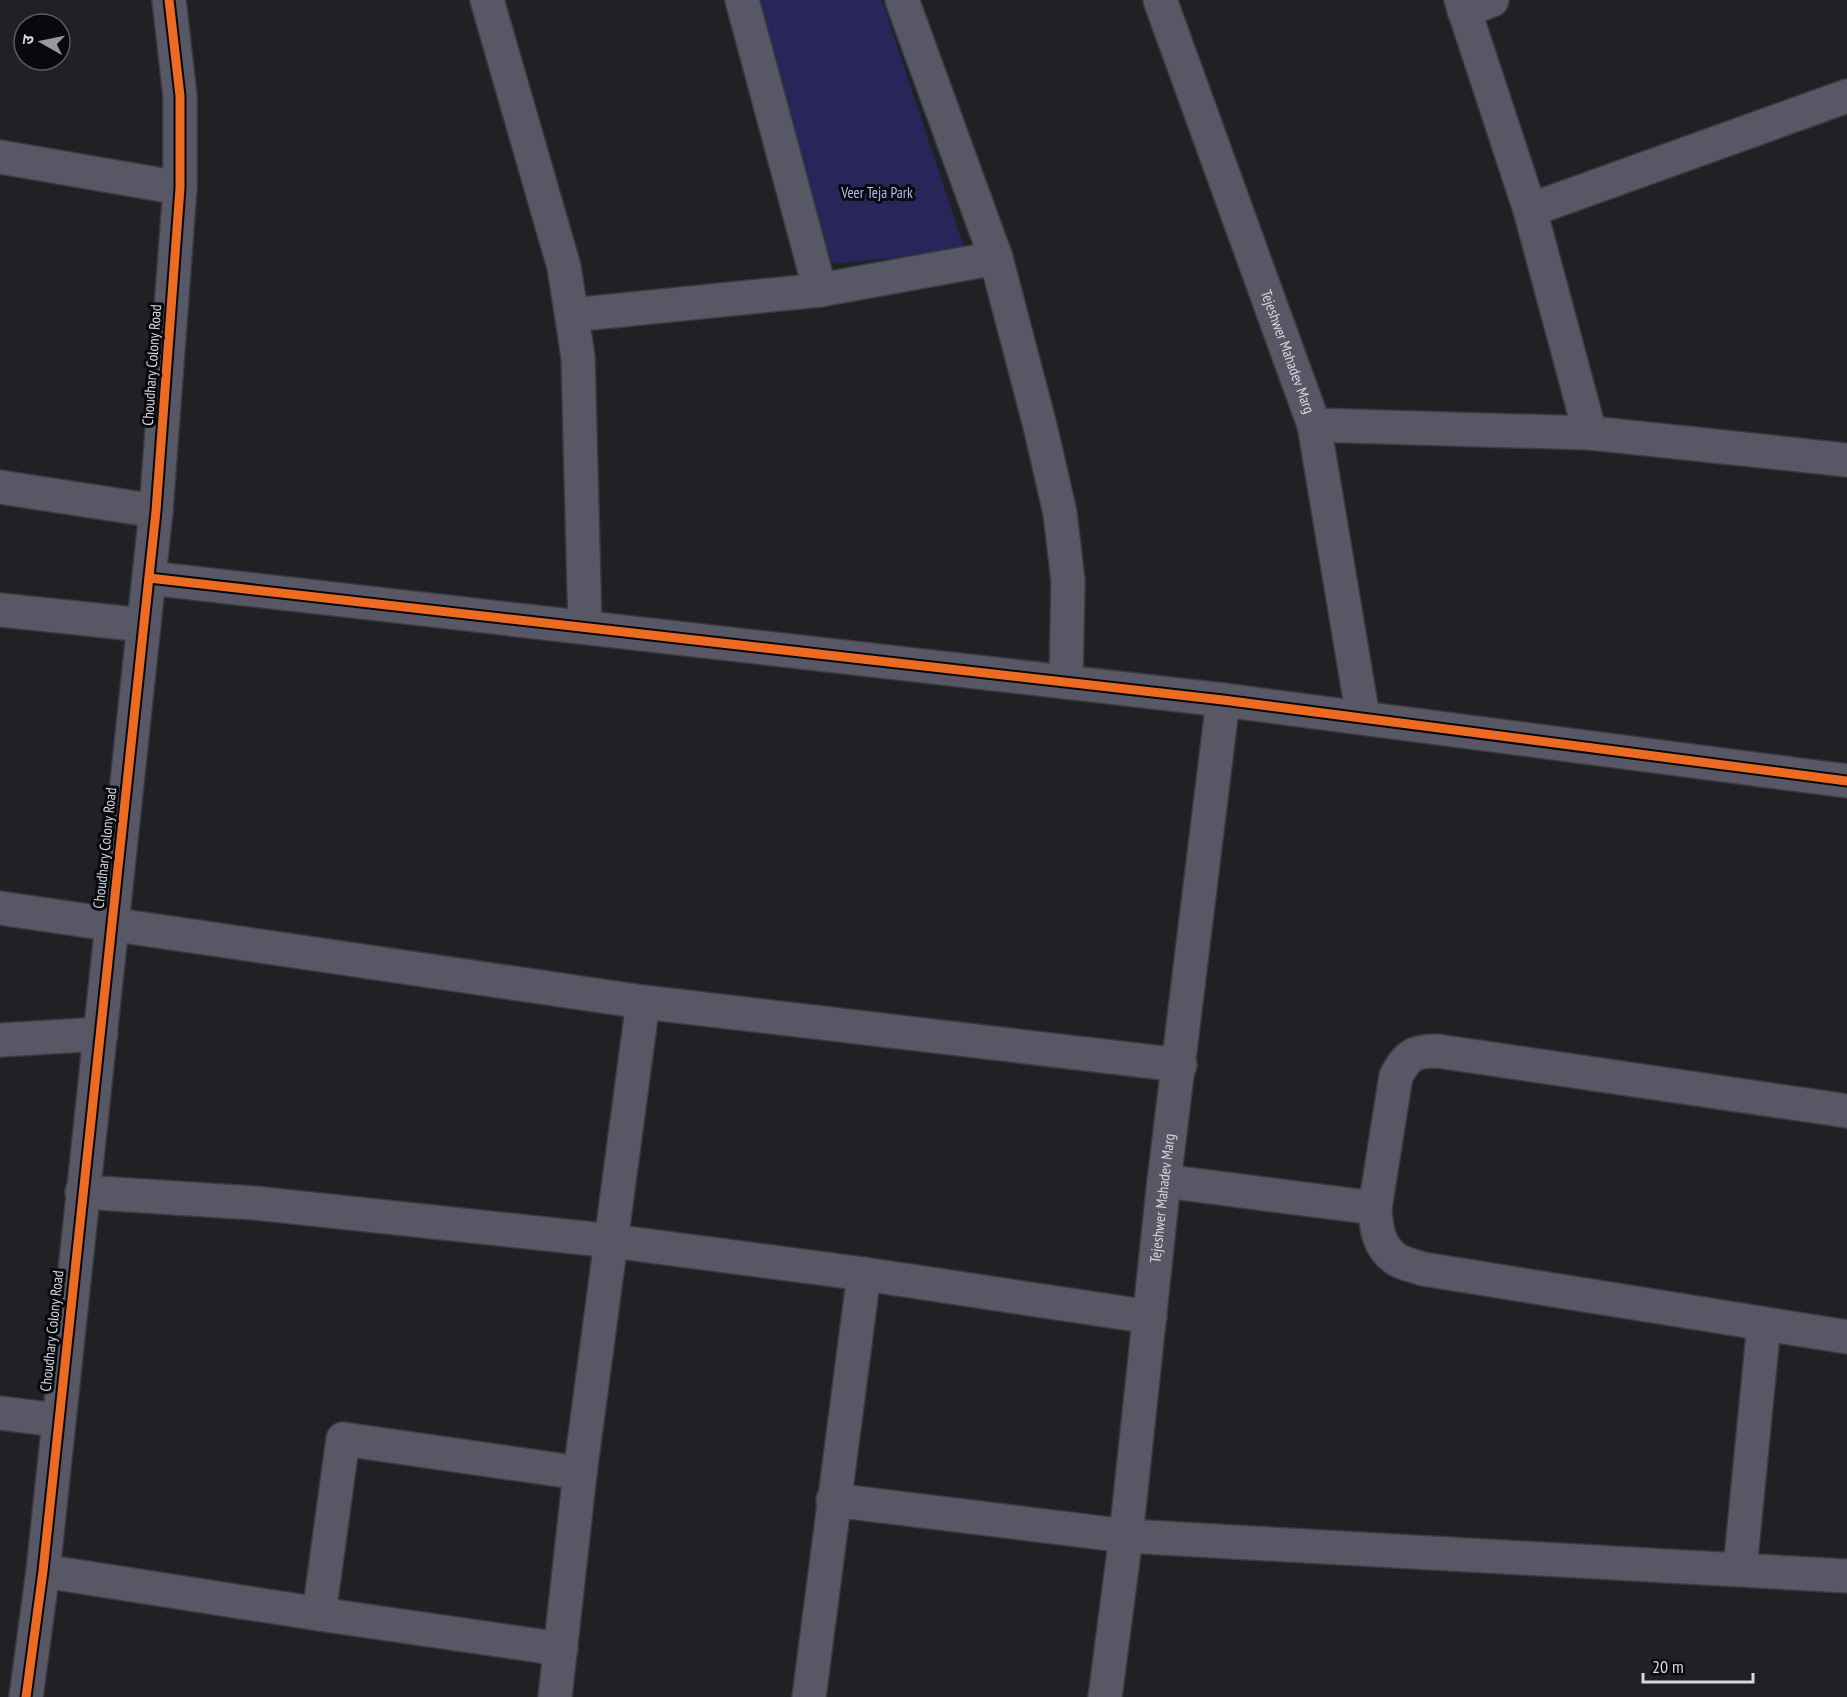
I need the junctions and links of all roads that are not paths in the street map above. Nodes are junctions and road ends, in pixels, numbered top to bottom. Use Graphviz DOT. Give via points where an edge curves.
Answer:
graph roads {
  1 [pos="169,0"];
  2 [pos="487,0"];
  3 [pos="742,0"];
  4 [pos="902,0"];
  5 [pos="1160,0"];
  6 [pos="1472,4"];
  7 [pos="1847,96"];
  8 [pos="0,157"];
  9 [pos="180,188"];
  10 [pos="1530,210"];
  11 [pos="996,258"];
  12 [pos="820,290"];
  13 [pos="572,315"];
  14 [pos="1314,425"];
  15 [pos="1590,433"];
  16 [pos="1847,460"];
  17 [pos="0,487"];
  18 [pos="156,511"];
  19 [pos="149,578"];
  20 [pos="0,610"];
  21 [pos="144,625"];
  22 [pos="585,627"];
  23 [pos="1066,682"];
  24 [pos="1223,700"];
  25 [pos="1363,717"];
  26 [pos="1847,781"];
  27 [pos="0,908"];
  28 [pos="111,923"];
  29 [pos="643,1002"];
  30 [pos="101,1034"];
  31 [pos="0,1040"];
  32 [pos="1180,1065"];
  33 [pos="1847,1111"];
  34 [pos="1164,1181"];
  35 [pos="82,1192"];
  36 [pos="1376,1208"];
  37 [pos="612,1241"];
  38 [pos="864,1274"];
  39 [pos="1150,1317"];
  40 [pos="1764,1324"];
  41 [pos="1847,1337"];
  42 [pos="0,1413"];
  43 [pos="57,1420"];
  44 [pos="580,1473"];
  45 [pos="833,1500"];
  46 [pos="1126,1536"];
  47 [pos="1740,1569"];
  48 [pos="43,1571"];
  49 [pos="1847,1576"];
  50 [pos="319,1614"];
  51 [pos="561,1649"];
  52 [pos="26,1697"];
  53 [pos="555,1697"];
  54 [pos="808,1697"];
  55 [pos="1105,1697"];
  1 -- 9 [label="street, Choudhary Colony Road" via="180,96"];
  2 -- 13 [label="street" via="564,267"];
  3 -- 12 [label="street"];
  4 -- 11 [label="street"];
  5 -- 14 [label="street, Tejeshwer Mahadev Marg"];
  6 -- 10 [label="street"];
  7 -- 10 [label="street"];
  8 -- 9 [label="street"];
  9 -- 18 [label="street, Choudhary Colony Road"];
  10 -- 15 [label="street"];
  11 -- 12 [label="street"];
  11 -- 23 [label="street" via="1060,513 1068,581"];
  12 -- 13 [label="street"];
  13 -- 22 [label="street" via="578,357"];
  14 -- 15 [label="street"];
  14 -- 25 [label="street, Tejeshwer Mahadev Marg"];
  15 -- 16 [label="street"];
  17 -- 18 [label="street"];
  18 -- 19 [label="street, Choudhary Colony Road"];
  19 -- 21 [label="street, Choudhary Colony Road"];
  19 -- 22 [label="street"];
  20 -- 21 [label="street"];
  21 -- 28 [label="street, Choudhary Colony Road"];
  22 -- 23 [label="street"];
  23 -- 24 [label="street"];
  24 -- 25 [label="street"];
  24 -- 32 [label="street, Tejeshwer Mahadev Marg"];
  25 -- 26 [label="street"];
  27 -- 28 [label="street"];
  28 -- 29 [label="street"];
  28 -- 30 [label="street, Choudhary Colony Road"];
  29 -- 32 [label="street"];
  29 -- 37 [label="street"];
  30 -- 31 [label="street"];
  30 -- 35 [label="street, Choudhary Colony Road"];
  32 -- 34 [label="street, Tejeshwer Mahadev Marg"];
  33 -- 36 [label="street" via="1418,1051 1405,1060 1396,1076"];
  34 -- 36 [label="street"];
  34 -- 39 [label="street, Tejeshwer Mahadev Marg"];
  35 -- 37 [label="street" via="254,1203"];
  35 -- 43 [label="street, Choudhary Colony Road"];
  36 -- 40 [label="street" via="1376,1228 1383,1246 1396,1260 1423,1269"];
  37 -- 38 [label="street"];
  37 -- 44 [label="street"];
  38 -- 39 [label="street"];
  38 -- 45 [label="street"];
  39 -- 46 [label="street, Tejeshwer Mahadev Marg"];
  40 -- 41 [label="street"];
  40 -- 47 [label="street"];
  42 -- 43 [label="street"];
  43 -- 48 [label="street, Choudhary Colony Road"];
  44 -- 50 [label="street" via="343,1440"];
  44 -- 51 [label="street"];
  45 -- 46 [label="street"];
  45 -- 54 [label="street"];
  46 -- 47 [label="street"];
  46 -- 55 [label="street, Tejeshwer Mahadev Marg"];
  47 -- 49 [label="street"];
  48 -- 50 [label="street"];
  48 -- 52 [label="street, Choudhary Colony Road"];
  50 -- 51 [label="street"];
  51 -- 53 [label="street"];
}
